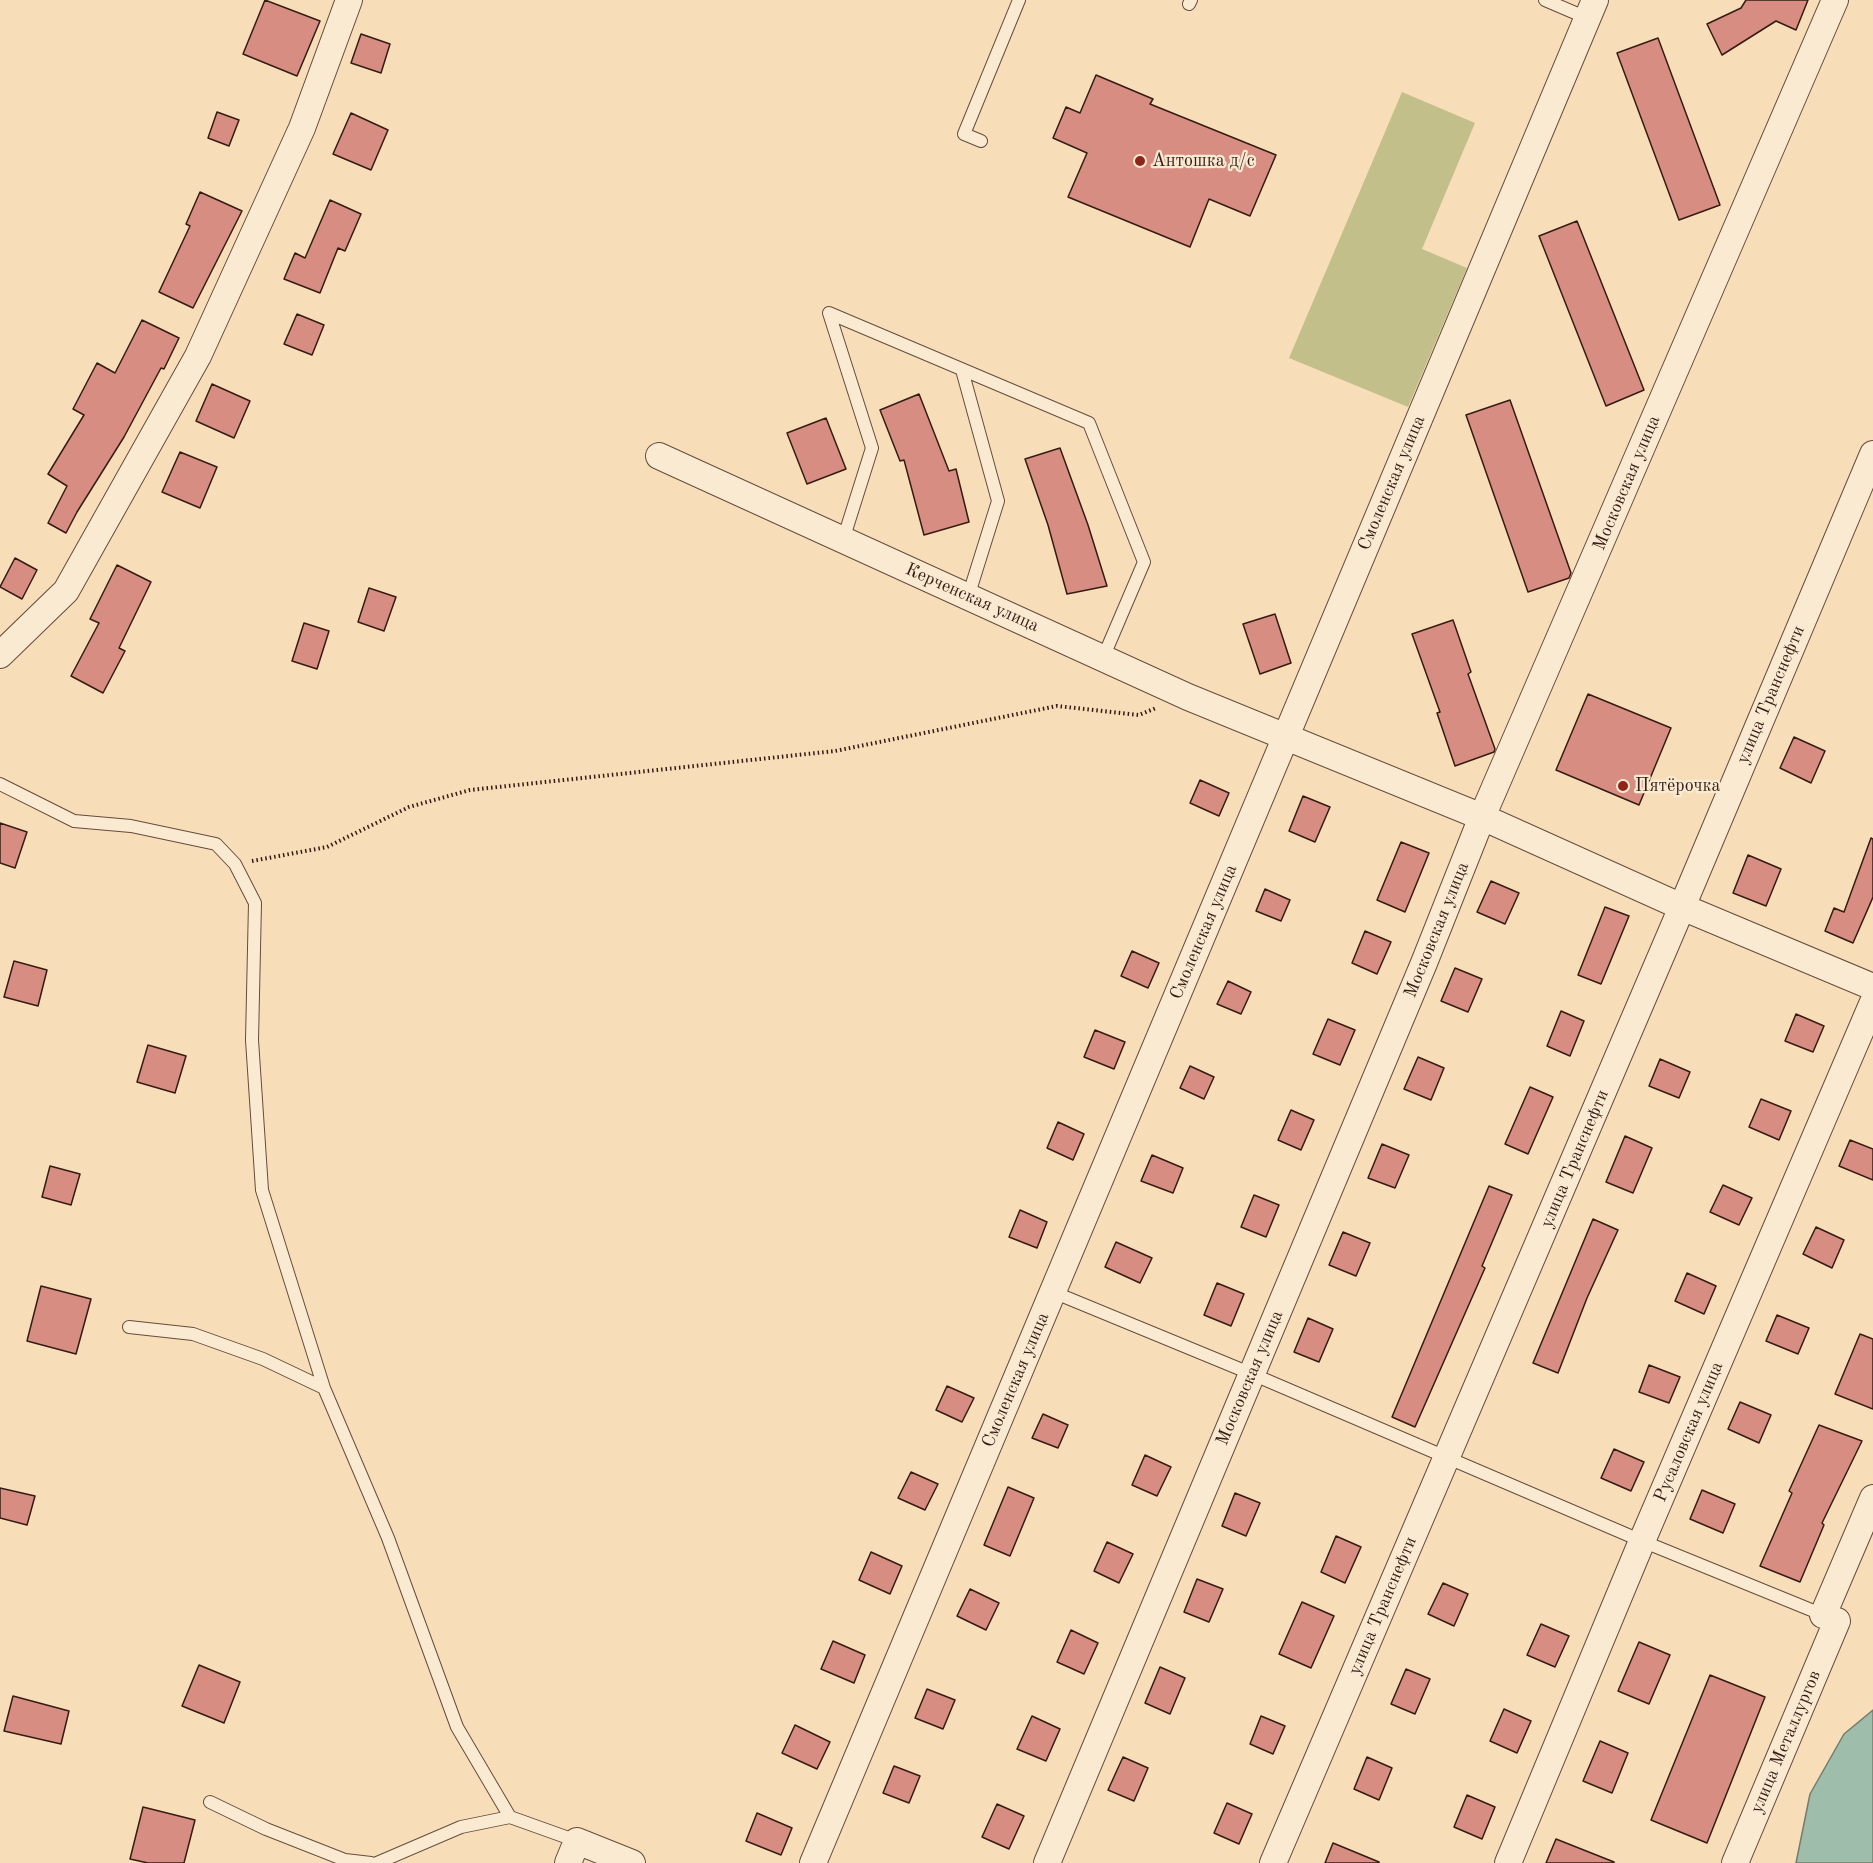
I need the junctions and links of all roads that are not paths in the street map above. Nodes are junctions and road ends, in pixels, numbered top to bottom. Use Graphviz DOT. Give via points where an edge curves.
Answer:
graph roads {
  1 [pos="349,0"];
  2 [pos="1019,0"];
  3 [pos="1545,0"];
  4 [pos="1835,0"];
  5 [pos="1591,9"];
  6 [pos="981,141"];
  7 [pos="962,369"];
  8 [pos="1873,454"];
  9 [pos="659,456"];
  10 [pos="843,540"];
  11 [pos="968,597"];
  12 [pos="0,655"];
  13 [pos="1103,658"];
  14 [pos="1285,738"];
  15 [pos="0,784"];
  16 [pos="1482,817"];
  17 [pos="1682,907"];
  18 [pos="1873,987"];
  19 [pos="1873,1002"];
  20 [pos="1053,1292"];
  21 [pos="129,1327"];
  22 [pos="1252,1374"];
  23 [pos="324,1388"];
  24 [pos="1447,1459"];
  25 [pos="1873,1498"];
  26 [pos="1642,1541"];
  27 [pos="1830,1618"];
  28 [pos="210,1802"];
  29 [pos="510,1816"];
  30 [pos="572,1852"];
  31 [pos="371,1863"];
  32 [pos="377,1863"];
  33 [pos="632,1863"];
  34 [pos="813,1863"];
  35 [pos="1047,1863"];
  36 [pos="1273,1863"];
  37 [pos="1508,1863"];
  38 [pos="1735,1863"];
  1 -- 12 [label="street" via="302,128 198,356 66,591"];
  2 -- 6 [label="lane" via="964,134"];
  3 -- 5 [label="lane"];
  4 -- 16 [label="street, Московская улица"];
  5 -- 14 [label="street, Смоленская улица"];
  7 -- 10 [label="lane" via="829,313 872,448"];
  7 -- 11 [label="lane" via="998,501"];
  7 -- 13 [label="lane" via="1089,423 1144,562"];
  8 -- 17 [label="street, улица Транснефти"];
  9 -- 10 [label="street, Керченская улица"];
  10 -- 11 [label="street, Керченская улица"];
  11 -- 13 [label="street, Керченская улица"];
  13 -- 14 [label="street, Керченская улица"];
  14 -- 16 [label="street, Керченская улица"];
  14 -- 20 [label="street, Смоленская улица"];
  15 -- 23 [label="lane" via="74,821 131,826 216,844 235,864 255,903 252,1040 262,1190"];
  16 -- 17 [label="street, Керченская улица"];
  16 -- 22 [label="street, Московская улица"];
  17 -- 18 [label="street, Керченская улица"];
  17 -- 24 [label="street, улица Транснефти"];
  19 -- 26 [label="street, Русаловская улица"];
  20 -- 22 [label="lane"];
  20 -- 34 [label="street, Смоленская улица"];
  21 -- 23 [label="lane" via="193,1334 263,1359"];
  22 -- 24 [label="lane"];
  22 -- 35 [label="street, Московская улица"];
  23 -- 29 [label="lane" via="388,1538 457,1727"];
  24 -- 26 [label="lane"];
  24 -- 36 [label="street, улица Транснефти"];
  25 -- 27 [label="street, улица Металлургов"];
  26 -- 27 [label="lane"];
  26 -- 37 [label="street, Русаловская улица"];
  27 -- 38 [label="street, улица Металлургов"];
  28 -- 31 [label="lane" via="345,1860"];
  29 -- 30 [label="lane"];
  29 -- 32 [label="lane" via="460,1827"];
  30 -- 33 [label="street"];
}
